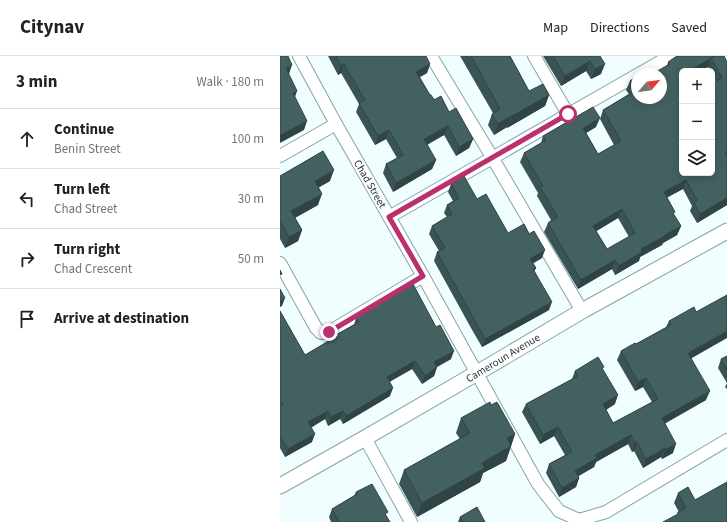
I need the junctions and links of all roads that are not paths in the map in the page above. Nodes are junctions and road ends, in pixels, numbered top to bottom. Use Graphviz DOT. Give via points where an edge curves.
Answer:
graph roads {
  1 [pos="299,56"];
  2 [pos="431,56"];
  3 [pos="534,56"];
  4 [pos="670,56"];
  5 [pos="649,68"];
  6 [pos="631,78"];
  7 [pos="568,114"];
  8 [pos="336,124"];
  9 [pos="280,156"];
  10 [pos="492,157"];
  11 [pos="389,217"];
  12 [pos="727,231"];
  13 [pos="280,263"];
  14 [pos="423,276"];
  15 [pos="582,311"];
  16 [pos="477,373"];
  17 [pos="365,438"];
  18 [pos="727,440"];
  19 [pos="280,486"];
  20 [pos="411,522"];
  1 -- 8 [label="street, Chad Street"];
  2 -- 10 [label="street"];
  3 -- 7 [label="street"];
  4 -- 5 [label="street"];
  6 -- 7 [label="street"];
  7 -- 10 [label="street"];
  8 -- 9 [label="street"];
  8 -- 11 [label="street, Chad Street"];
  10 -- 11 [label="street"];
  10 -- 15 [label="street"];
  11 -- 14 [label="street, Chad Street"];
  12 -- 15 [label="street, Cameroun Avenue"];
  13 -- 14 [label="street" via="321,333 329,332"];
  14 -- 16 [label="street, Chad Street"];
  15 -- 16 [label="street, Cameroun Avenue"];
  16 -- 17 [label="street, Cameroun Avenue"];
  16 -- 18 [label="street, Chad Street" via="538,484 559,511 579,520 606,512"];
  17 -- 19 [label="street, Cameroun Avenue"];
  17 -- 20 [label="street"];
}
